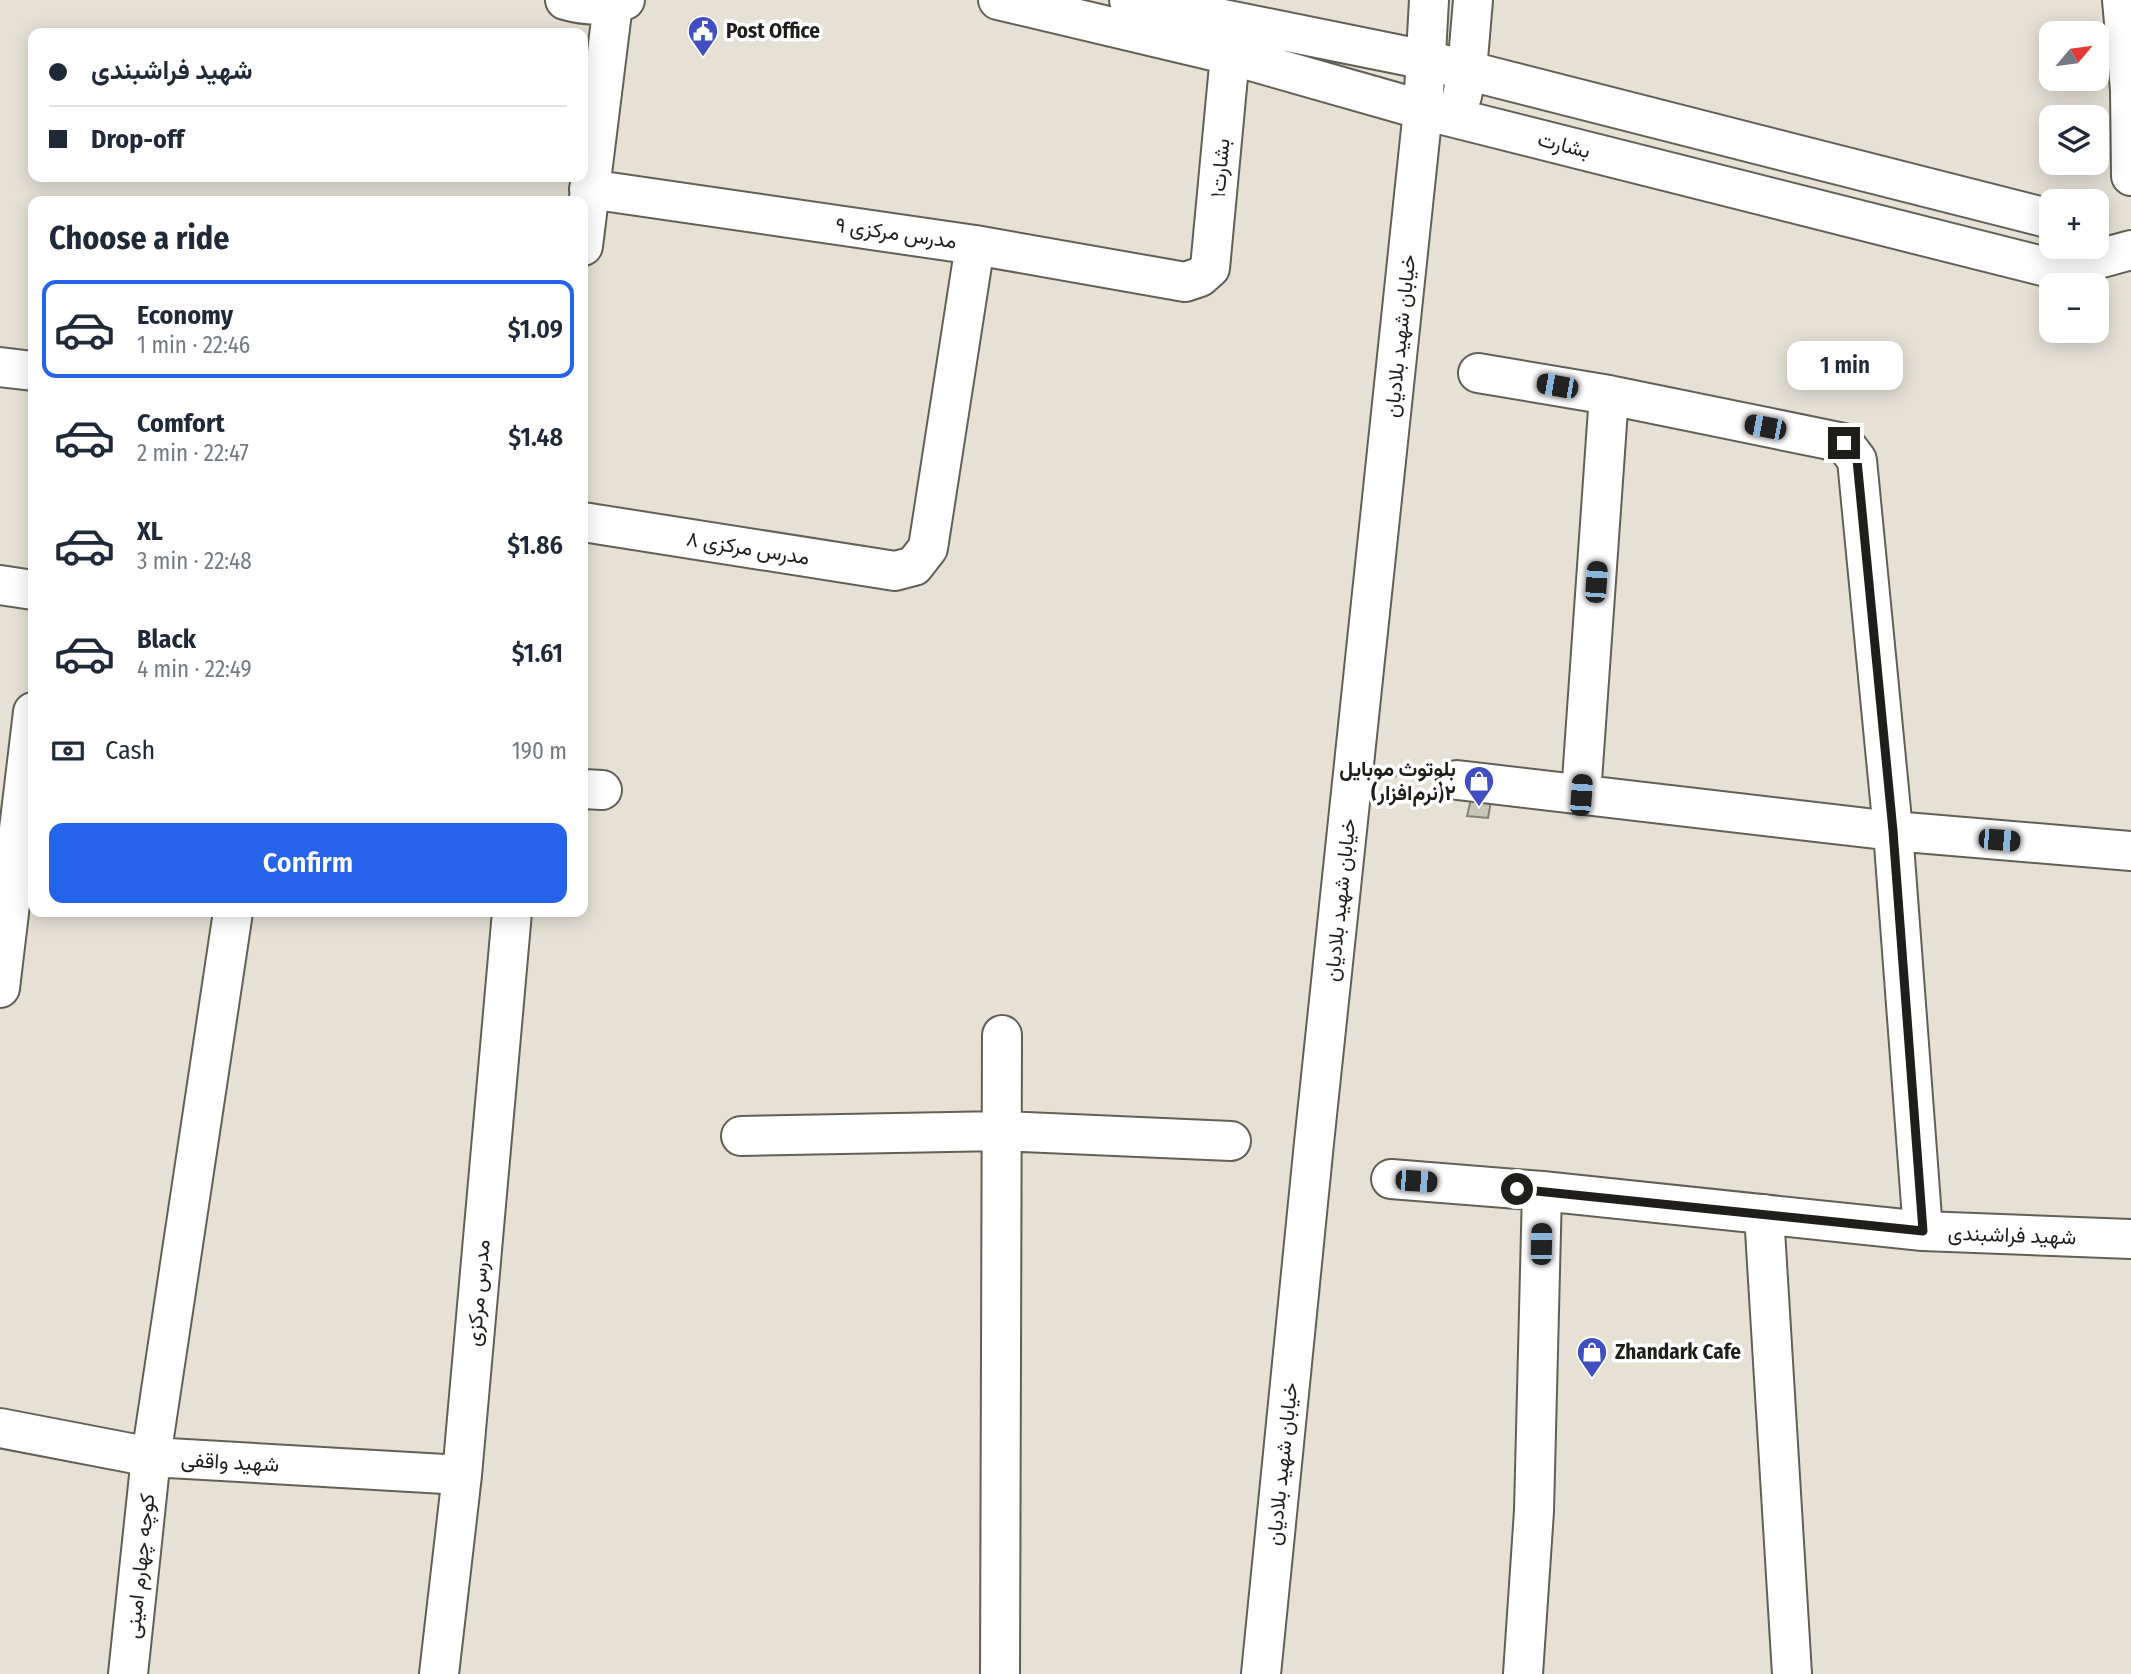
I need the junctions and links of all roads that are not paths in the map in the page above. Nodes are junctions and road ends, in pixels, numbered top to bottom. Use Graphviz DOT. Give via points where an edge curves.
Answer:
graph roads {
  1 [pos="565,0"];
  2 [pos="998,0"];
  3 [pos="1129,0"];
  4 [pos="1429,0"];
  5 [pos="1473,0"];
  6 [pos="2122,0"];
  7 [pos="620,2"];
  8 [pos="1230,55"];
  9 [pos="1426,60"];
  10 [pos="1467,71"];
  11 [pos="1441,114"];
  12 [pos="2131,176"];
  13 [pos="589,189"];
  14 [pos="588,198"];
  15 [pos="2039,216"];
  16 [pos="2109,239"];
  17 [pos="975,245"];
  18 [pos="2131,248"];
  19 [pos="1200,277"];
  20 [pos="0,367"];
  21 [pos="28,370"];
  22 [pos="1478,373"];
  23 [pos="1609,395"];
  24 [pos="588,523"];
  25 [pos="0,585"];
  26 [pos="28,589"];
  27 [pos="28,752"];
  28 [pos="1457,780"];
  29 [pos="1581,795"];
  30 [pos="1893,831"];
  31 [pos="17,839"];
  32 [pos="2131,851"];
  33 [pos="232,917"];
  34 [pos="512,917"];
  35 [pos="0,988"];
  36 [pos="1002,1035"];
  37 [pos="1002,1131"];
  38 [pos="741,1136"];
  39 [pos="1231,1141"];
  40 [pos="1391,1179"];
  41 [pos="1542,1191"];
  42 [pos="1765,1214"];
  43 [pos="1923,1231"];
  44 [pos="2131,1240"];
  45 [pos="0,1428"];
  46 [pos="151,1457"];
  47 [pos="462,1475"];
  48 [pos="128,1674"];
  49 [pos="439,1674"];
  50 [pos="1000,1674"];
  51 [pos="1261,1674"];
  52 [pos="1523,1674"];
  53 [pos="1792,1674"];
  1 -- 7 [label="street" via="584,5"];
  2 -- 8 [label="street, بشارت"];
  3 -- 9 [label="street"];
  4 -- 9 [label="street, خیابان شهید بلادیان"];
  5 -- 10 [label="street, خیابان شهید بلادیان"];
  6 -- 12 [label="street"];
  7 -- 13 [label="street"];
  8 -- 11 [label="street, بشارت"];
  8 -- 19 [label="street, بشارت۱" via="1210,268"];
  9 -- 10 [label="street"];
  9 -- 11 [label="street, خیابان شهید بلادیان"];
  10 -- 11 [label="street, خیابان شهید بلادیان"];
  10 -- 15 [label="street"];
  11 -- 18 [label="street, بشارت" via="2058,270"];
  11 -- 51 [label="street, خیابان شهید بلادیان" via="1354,771"];
  13 -- 14 [label="street"];
  13 -- 17 [label="street, مدرس مرکزی ۹"];
  16 -- 18 [label="street, بشارت"];
  17 -- 19 [label="street, مدرس مرکزی ۹" via="1185,282"];
  17 -- 24 [label="street, مدرس مرکزی ۸" via="929,548 914,566 895,571"];
  20 -- 21 [label="street"];
  22 -- 23 [label="street"];
  23 -- 29 [label="street"];
  23 -- 30 [label="street" via="1844,443 1851,450 1857,460"];
  25 -- 26 [label="street"];
  27 -- 31 [label="street"];
  28 -- 29 [label="street"];
  29 -- 30 [label="street"];
  30 -- 32 [label="street"];
  30 -- 43 [label="street"];
  31 -- 35 [label="street"];
  33 -- 46 [label="street, کوچه چهارم امینی"];
  34 -- 47 [label="street, مدرس مرکزی"];
  36 -- 37 [label="street"];
  37 -- 38 [label="street"];
  37 -- 39 [label="street"];
  37 -- 50 [label="street"];
  40 -- 41 [label="street, شهید فراشبندی"];
  41 -- 42 [label="street, شهید فراشبندی"];
  41 -- 52 [label="street" via="1534,1511"];
  42 -- 43 [label="street, شهید فراشبندی"];
  42 -- 53 [label="street"];
  43 -- 44 [label="street, شهید فراشبندی"];
  45 -- 46 [label="street, شهید واقفی"];
  46 -- 47 [label="street, شهید واقفی"];
  46 -- 48 [label="street, کوچه چهارم امینی"];
  47 -- 49 [label="street, مدرس مرکزی"];
}
